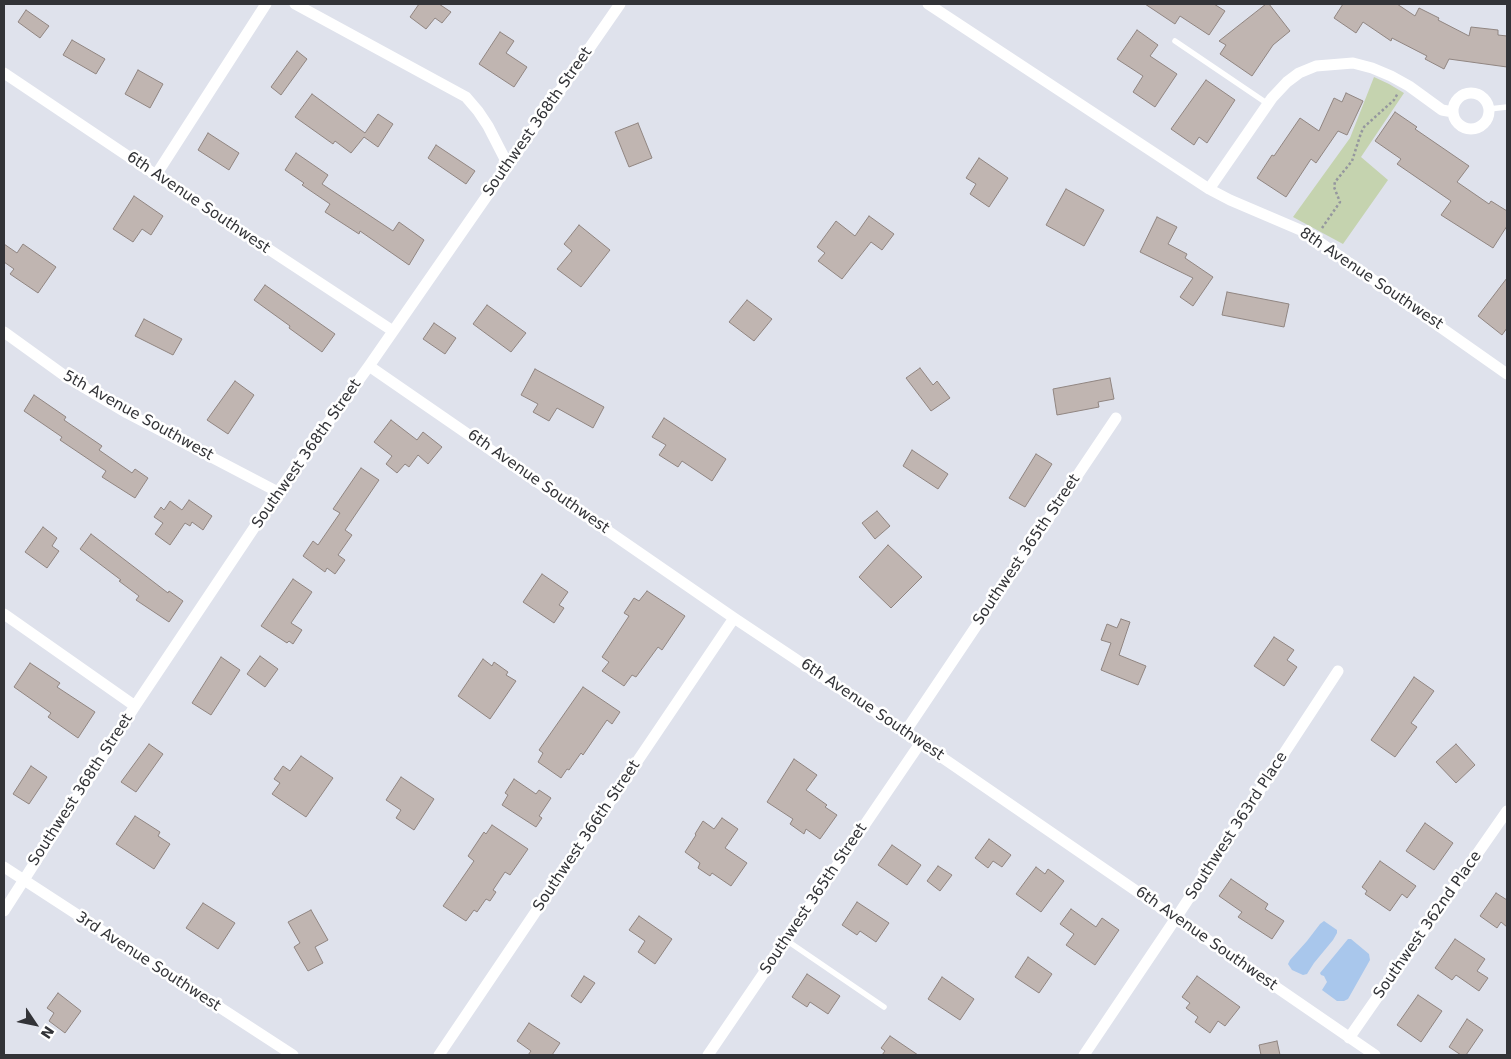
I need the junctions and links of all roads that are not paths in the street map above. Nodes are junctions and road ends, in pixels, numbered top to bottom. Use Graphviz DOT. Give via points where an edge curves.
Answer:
graph roads {
  1 [pos="266,4"];
  2 [pos="294,4"];
  3 [pos="620,4"];
  4 [pos="928,4"];
  5 [pos="1175,41"];
  6 [pos="4,73"];
  7 [pos="1268,104"];
  8 [pos="1507,107"];
  9 [pos="1489,109"];
  10 [pos="1453,112"];
  11 [pos="508,165"];
  12 [pos="156,175"];
  13 [pos="1209,189"];
  14 [pos="393,331"];
  15 [pos="4,332"];
  16 [pos="369,366"];
  17 [pos="1507,374"];
  18 [pos="1116,418"];
  19 [pos="278,492"];
  20 [pos="4,614"];
  21 [pos="734,618"];
  22 [pos="1338,671"];
  23 [pos="134,706"];
  24 [pos="905,732"];
  25 [pos="921,742"];
  26 [pos="1507,811"];
  27 [pos="4,867"];
  28 [pos="22,880"];
  29 [pos="4,911"];
  30 [pos="1176,918"];
  31 [pos="786,940"];
  32 [pos="884,1007"];
  33 [pos="1349,1038"];
  34 [pos="293,1055"];
  35 [pos="439,1055"];
  36 [pos="708,1055"];
  37 [pos="1084,1055"];
  38 [pos="1375,1055"];
  1 -- 12 [label="street"];
  2 -- 11 [label="street" via="466,97 488,126"];
  3 -- 11 [label="street, Southwest 368th Street"];
  4 -- 13 [label="street, 8th Avenue Southwest"];
  5 -- 7 [label="lane"];
  6 -- 12 [label="street, 6th Avenue Southwest"];
  7 -- 10 [label="street" via="1299,73 1316,66 1352,63 1391,76 1442,110"];
  7 -- 13 [label="street"];
  8 -- 9 [label="lane"];
  9 -- 10 [label="street" via="1486,121 1475,128 1458,123"];
  9 -- 10 [label="street" via="1484,98 1473,93 1456,100"];
  11 -- 14 [label="street, Southwest 368th Street"];
  12 -- 14 [label="street, 6th Avenue Southwest"];
  13 -- 17 [label="street, 8th Avenue Southwest" via="1305,232"];
  14 -- 16 [label="street, Southwest 368th Street"];
  15 -- 19 [label="street, 5th Avenue Southwest" via="65,376 127,413"];
  16 -- 19 [label="street, Southwest 368th Street"];
  16 -- 21 [label="street, 6th Avenue Southwest"];
  18 -- 24 [label="street, Southwest 365th Street"];
  19 -- 23 [label="street, Southwest 368th Street"];
  20 -- 23 [label="street"];
  21 -- 24 [label="street, 6th Avenue Southwest"];
  21 -- 35 [label="street, Southwest 366th Street"];
  22 -- 30 [label="street, Southwest 363rd Place"];
  23 -- 28 [label="street, Southwest 368th Street"];
  24 -- 25 [label="street, 6th Avenue Southwest"];
  25 -- 30 [label="street, 6th Avenue Southwest"];
  25 -- 31 [label="street, Southwest 365th Street"];
  26 -- 33 [label="street, Southwest 362nd Place"];
  27 -- 28 [label="street, 3rd Avenue Southwest"];
  28 -- 29 [label="street, Southwest 368th Street"];
  28 -- 34 [label="street, 3rd Avenue Southwest"];
  30 -- 33 [label="street, 6th Avenue Southwest"];
  30 -- 37 [label="street, Southwest 363rd Place"];
  31 -- 32 [label="lane"];
  31 -- 36 [label="street, Southwest 365th Street"];
  33 -- 38 [label="street, 6th Avenue Southwest"];
}
